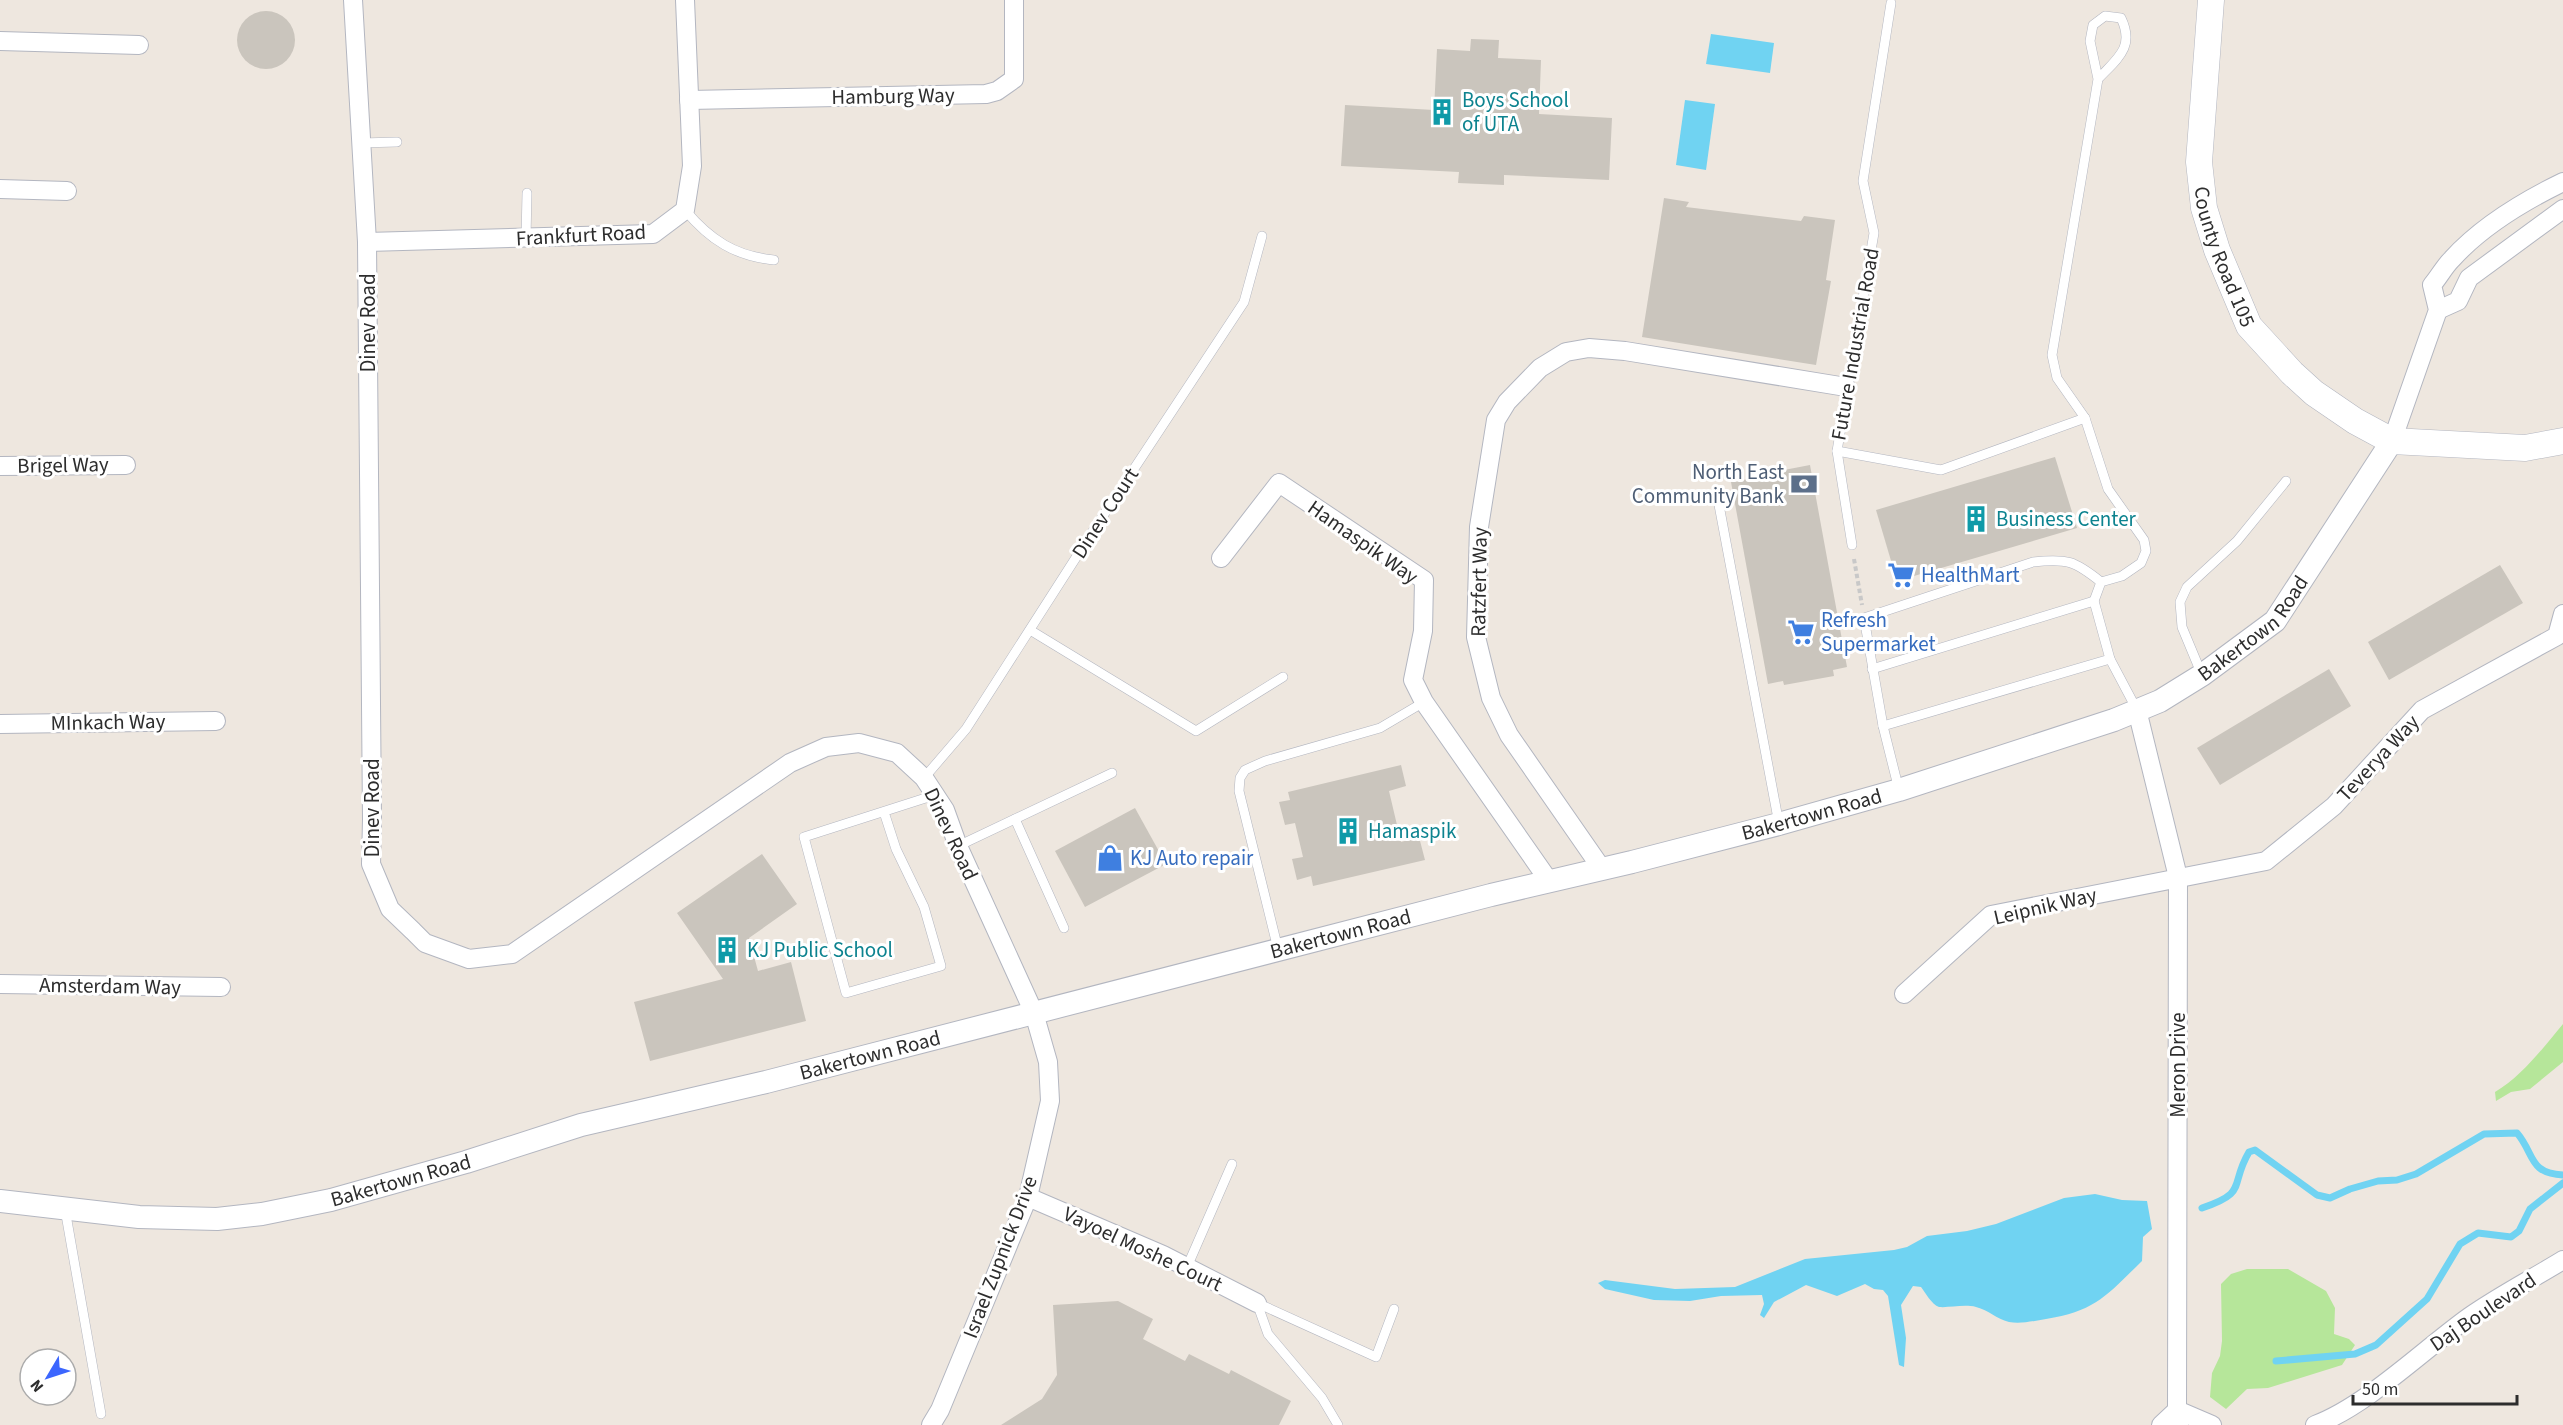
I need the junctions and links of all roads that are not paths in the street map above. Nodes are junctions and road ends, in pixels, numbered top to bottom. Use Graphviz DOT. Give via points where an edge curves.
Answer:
graph roads {
  1 [pos="352,0"];
  2 [pos="685,0"];
  3 [pos="1014,0"];
  4 [pos="2211,0"];
  5 [pos="1891,3"];
  6 [pos="0,41"];
  7 [pos="139,45"];
  8 [pos="2098,79"];
  9 [pos="689,100"];
  10 [pos="398,142"];
  11 [pos="361,143"];
  12 [pos="2563,182"];
  13 [pos="0,189"];
  14 [pos="68,191"];
  15 [pos="527,193"];
  16 [pos="685,210"];
  17 [pos="2563,210"];
  18 [pos="1262,236"];
  19 [pos="526,238"];
  20 [pos="367,242"];
  21 [pos="774,260"];
  22 [pos="2438,310"];
  23 [pos="1846,387"];
  24 [pos="2085,418"];
  25 [pos="2392,441"];
  26 [pos="2563,441"];
  27 [pos="1837,451"];
  28 [pos="126,465"];
  29 [pos="0,466"];
  30 [pos="2286,481"];
  31 [pos="1719,505"];
  32 [pos="1852,545"];
  33 [pos="1221,558"];
  34 [pos="2101,582"];
  35 [pos="2094,602"];
  36 [pos="2563,614"];
  37 [pos="1030,630"];
  38 [pos="2110,659"];
  39 [pos="1872,669"];
  40 [pos="2202,675"];
  41 [pos="1283,677"];
  42 [pos="1424,702"];
  43 [pos="2137,710"];
  44 [pos="216,721"];
  45 [pos="0,724"];
  46 [pos="1883,726"];
  47 [pos="1112,773"];
  48 [pos="924,778"];
  49 [pos="1899,790"];
  50 [pos="935,795"];
  51 [pos="884,812"];
  52 [pos="1015,819"];
  53 [pos="1779,824"];
  54 [pos="958,846"];
  55 [pos="1602,868"];
  56 [pos="2178,877"];
  57 [pos="1549,881"];
  58 [pos="1064,928"];
  59 [pos="1278,949"];
  60 [pos="0,984"];
  61 [pos="221,987"];
  62 [pos="1904,994"];
  63 [pos="1034,1013"];
  64 [pos="1232,1164"];
  65 [pos="1028,1197"];
  66 [pos="0,1201"];
  67 [pos="65,1209"];
  68 [pos="2563,1260"];
  69 [pos="1187,1267"];
  70 [pos="1257,1303"];
  71 [pos="1394,1309"];
  72 [pos="101,1414"];
  73 [pos="2178,1417"];
  74 [pos="931,1425"];
  75 [pos="1338,1425"];
  76 [pos="2161,1425"];
  77 [pos="2212,1425"];
  78 [pos="2315,1425"];
  1 -- 11 [label="street, Dinev Road"];
  2 -- 9 [label="street"];
  3 -- 9 [label="street, Hamburg Way" via="1014,79 997,91"];
  4 -- 25 [label="main road, County Road 105" via="2199,162 2204,208 2217,250 2249,326 2268,348 2314,393"];
  5 -- 23 [label="lane, Future Industrial Road" via="1863,181 1874,233"];
  6 -- 7 [label="street"];
  8 -- 8 [label="lane" via="2126,46 2128,33 2121,18 2105,16 2093,25 2090,41"];
  8 -- 24 [label="lane" via="2052,355 2057,378"];
  9 -- 16 [label="street" via="692,166"];
  10 -- 11 [label="lane"];
  11 -- 20 [label="street, Dinev Road"];
  12 -- 22 [label="street" via="2487,228 2452,259 2432,285"];
  13 -- 14 [label="street"];
  15 -- 19 [label="lane"];
  16 -- 19 [label="street, Frankfurt Road" via="653,234"];
  16 -- 21 [label="lane" via="701,229 729,247 751,257"];
  17 -- 22 [label="street" via="2469,278 2458,301"];
  18 -- 37 [label="lane, Dinev Court" via="1244,302"];
  19 -- 20 [label="street, Frankfurt Road"];
  20 -- 48 [label="street, Dinev Road" via="371,864 390,909 425,943 469,959 512,954 790,763 826,747 859,743 897,753"];
  22 -- 25 [label="street"];
  23 -- 27 [label="lane, Future Industrial Road"];
  23 -- 55 [label="street, Ratzfert Way" via="1589,348 1566,352 1540,368 1507,402 1496,420 1479,527 1476,637 1491,698 1509,735"];
  24 -- 27 [label="lane" via="1941,470"];
  24 -- 34 [label="lane" via="2108,489 2144,540 2146,551 2141,563 2131,570"];
  25 -- 26 [label="main road" via="2525,448"];
  25 -- 40 [label="street, Bakertown Road" via="2275,621"];
  27 -- 32 [label="lane, Future Industrial Road"];
  28 -- 29 [label="street, Brigel Way"];
  30 -- 40 [label="lane" via="2237,541 2187,587 2180,602 2182,627"];
  31 -- 53 [label="lane"];
  33 -- 42 [label="street, Hamaspik Way" via="1279,483 1424,580 1423,631 1413,680"];
  34 -- 35 [label="lane"];
  34 -- 39 [label="lane" via="2079,564 2055,559 2033,562 1864,618"];
  35 -- 38 [label="lane"];
  35 -- 39 [label="lane"];
  36 -- 56 [label="street, Teverya Way" via="2557,636 2422,711 2334,806 2266,861"];
  37 -- 41 [label="lane" via="1196,731"];
  37 -- 48 [label="lane, Dinev Court" via="966,729"];
  38 -- 43 [label="lane"];
  38 -- 46 [label="lane"];
  39 -- 46 [label="lane"];
  40 -- 43 [label="street, Bakertown Road"];
  42 -- 57 [label="street, Hamaspik Way"];
  42 -- 59 [label="lane" via="1380,728 1265,761 1245,770 1240,778 1239,791"];
  43 -- 49 [label="street, Bakertown Road"];
  43 -- 56 [label="street, Meron Drive"];
  44 -- 45 [label="street, MInkach Way"];
  46 -- 49 [label="lane"];
  47 -- 52 [label="lane"];
  48 -- 50 [label="street, Dinev Road"];
  49 -- 53 [label="street, Bakertown Road"];
  50 -- 51 [label="lane"];
  50 -- 54 [label="street, Dinev Road"];
  51 -- 51 [label="lane" via="804,837 846,993 941,966 924,907 896,849"];
  52 -- 54 [label="lane"];
  52 -- 58 [label="lane"];
  53 -- 55 [label="street, Bakertown Road"];
  54 -- 63 [label="street, Dinev Road"];
  55 -- 57 [label="street, Bakertown Road"];
  56 -- 62 [label="street, Leipnik Way" via="1991,915"];
  56 -- 73 [label="street, Meron Drive"];
  57 -- 59 [label="street, Bakertown Road"];
  59 -- 63 [label="street, Bakertown Road"];
  60 -- 61 [label="street, Amsterdam Way"];
  63 -- 65 [label="street, Israel Zupnick Drive" via="1048,1062 1050,1101"];
  63 -- 67 [label="street, Bakertown Road" via="581,1125 331,1200 262,1214 217,1219 139,1217"];
  64 -- 69 [label="lane"];
  65 -- 69 [label="street, Vayoel Moshe Court"];
  65 -- 74 [label="street, Israel Zupnick Drive"];
  66 -- 67 [label="street, Bakertown Road"];
  67 -- 72 [label="lane"];
  68 -- 78 [label="street, Daj Boulevard" via="2470,1317 2330,1420"];
  69 -- 70 [label="street, Vayoel Moshe Court"];
  70 -- 71 [label="lane" via="1376,1357"];
  70 -- 75 [label="lane" via="1268,1334 1323,1398"];
  73 -- 76 [label="street"];
  73 -- 77 [label="street"];
}
